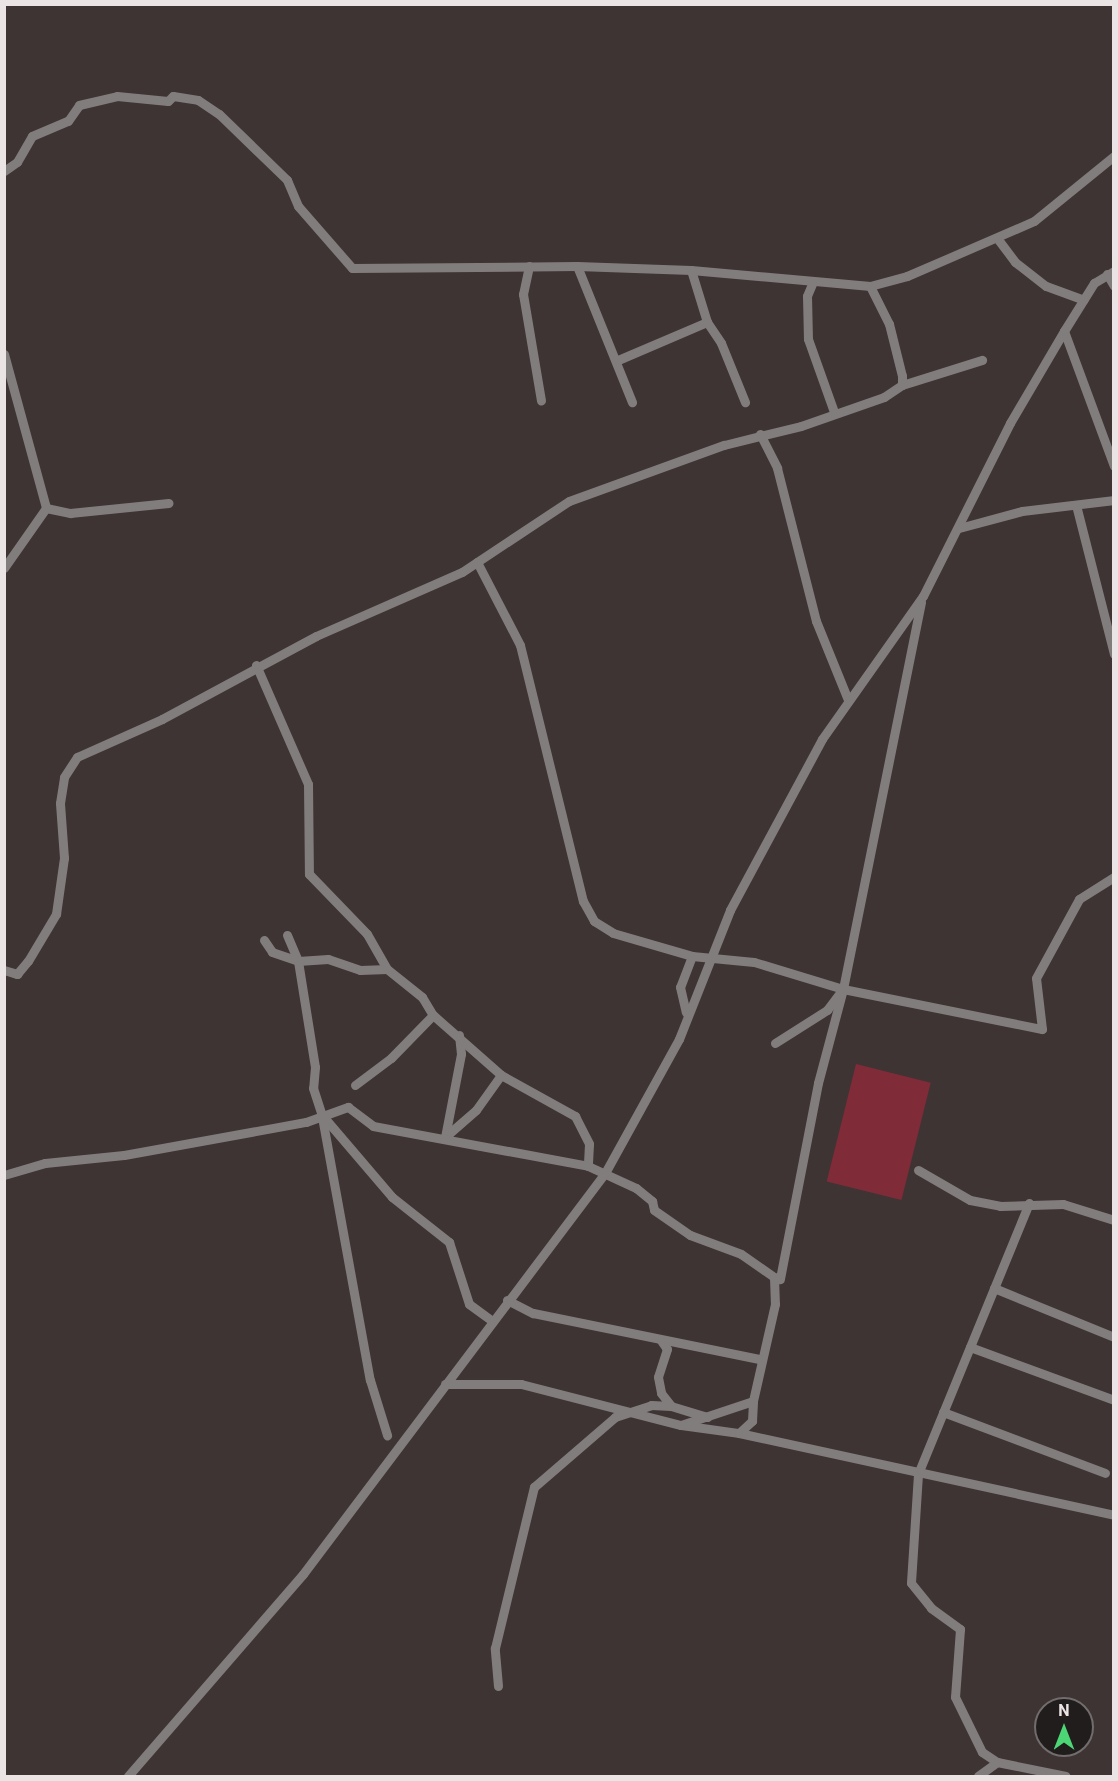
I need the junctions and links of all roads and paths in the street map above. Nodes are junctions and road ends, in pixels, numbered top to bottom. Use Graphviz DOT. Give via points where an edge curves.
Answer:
graph roads {
  1 [pos="1113,156"];
  2 [pos="4,171"];
  3 [pos="997,238"];
  4 [pos="529,266"];
  5 [pos="577,266"];
  6 [pos="691,270"];
  7 [pos="1110,272"];
  8 [pos="812,284"];
  9 [pos="870,286"];
  10 [pos="1113,286"];
  11 [pos="1084,300"];
  12 [pos="707,322"];
  13 [pos="1064,331"];
  14 [pos="4,354"];
  15 [pos="618,360"];
  16 [pos="982,360"];
  17 [pos="902,386"];
  18 [pos="541,400"];
  19 [pos="632,402"];
  20 [pos="745,402"];
  21 [pos="834,412"];
  22 [pos="760,434"];
  23 [pos="1113,466"];
  24 [pos="1113,500"];
  25 [pos="168,503"];
  26 [pos="1076,505"];
  27 [pos="46,508"];
  28 [pos="959,528"];
  29 [pos="477,562"];
  30 [pos="4,568"];
  31 [pos="923,596"];
  32 [pos="1113,654"];
  33 [pos="256,665"];
  34 [pos="848,700"];
  35 [pos="1113,877"];
  36 [pos="287,934"];
  37 [pos="264,940"];
  38 [pos="692,956"];
  39 [pos="708,960"];
  40 [pos="298,961"];
  41 [pos="387,969"];
  42 [pos="4,970"];
  43 [pos="843,989"];
  44 [pos="686,1012"];
  45 [pos="433,1015"];
  46 [pos="459,1035"];
  47 [pos="775,1043"];
  48 [pos="501,1075"];
  49 [pos="355,1085"];
  50 [pos="322,1115"];
  51 [pos="445,1137"];
  52 [pos="588,1166"];
  53 [pos="918,1170"];
  54 [pos="604,1173"];
  55 [pos="4,1175"];
  56 [pos="1029,1203"];
  57 [pos="1113,1220"];
  58 [pos="780,1279"];
  59 [pos="994,1288"];
  60 [pos="507,1300"];
  61 [pos="492,1321"];
  62 [pos="1113,1337"];
  63 [pos="660,1339"];
  64 [pos="970,1347"];
  65 [pos="760,1359"];
  66 [pos="445,1384"];
  67 [pos="1113,1400"];
  68 [pos="753,1401"];
  69 [pos="671,1406"];
  70 [pos="943,1412"];
  71 [pos="632,1413"];
  72 [pos="707,1418"];
  73 [pos="681,1425"];
  74 [pos="739,1433"];
  75 [pos="387,1435"];
  76 [pos="1105,1473"];
  77 [pos="918,1474"];
  78 [pos="1113,1515"];
  79 [pos="498,1686"];
  80 [pos="997,1762"];
  81 [pos="128,1776"];
  82 [pos="978,1776"];
  83 [pos="1065,1776"];
  1 -- 3 [label="street" via="1034,221"];
  2 -- 4 [label="street" via="17,162 32,136 68,121 79,105 117,96 190,99 219,114 287,180 298,206 352,268"];
  3 -- 9 [label="street"];
  3 -- 11 [label="street" via="1015,262 1046,286"];
  4 -- 5 [label="street"];
  4 -- 18 [label="street" via="523,294"];
  5 -- 6 [label="street"];
  5 -- 15 [label="street"];
  6 -- 8 [label="street"];
  6 -- 12 [label="street"];
  7 -- 10 [label="street"];
  7 -- 11 [label="street"];
  8 -- 9 [label="street"];
  8 -- 21 [label="street" via="807,305 808,339"];
  9 -- 17 [label="street" via="897,348"];
  11 -- 13 [label="street"];
  12 -- 15 [label="street"];
  12 -- 20 [label="street" via="721,343"];
  13 -- 23 [label="street"];
  13 -- 28 [label="street" via="995,452"];
  14 -- 27 [label="street"];
  15 -- 19 [label="street"];
  16 -- 17 [label="street"];
  17 -- 21 [label="street" via="884,397"];
  21 -- 22 [label="street" via="801,426"];
  22 -- 29 [label="street" via="569,501"];
  22 -- 34 [label="street" via="777,468 798,535 816,621"];
  24 -- 26 [label="street"];
  25 -- 27 [label="street" via="70,513"];
  26 -- 28 [label="street" via="1022,511"];
  26 -- 32 [label="street"];
  27 -- 30 [label="street"];
  28 -- 31 [label="street"];
  29 -- 33 [label="street"];
  29 -- 38 [label="street" via="520,645 583,901 594,921 613,933"];
  31 -- 34 [label="street"];
  31 -- 43 [label="street"];
  33 -- 41 [label="street" via="308,784 309,874 367,934"];
  33 -- 42 [label="street" via="162,720 77,757 69,767 60,803 64,858 56,914 42,944 23,968 17,974"];
  34 -- 39 [label="street" via="763,849"];
  35 -- 43 [label="street" via="1078,899 1036,978 1042,1029"];
  36 -- 40 [label="street"];
  37 -- 40 [label="street" via="272,952"];
  38 -- 39 [label="street"];
  38 -- 44 [label="street" via="680,987"];
  39 -- 43 [label="street" via="754,962"];
  39 -- 44 [label="street"];
  40 -- 41 [label="street" via="328,959 360,970"];
  40 -- 50 [label="street" via="315,1067 313,1088"];
  41 -- 45 [label="street" via="422,997"];
  43 -- 47 [label="street" via="827,1010"];
  43 -- 58 [label="street" via="818,1083"];
  44 -- 54 [label="street" via="679,1039"];
  45 -- 46 [label="street"];
  45 -- 49 [label="street" via="391,1058"];
  46 -- 48 [label="street"];
  46 -- 51 [label="street" via="461,1054"];
  48 -- 51 [label="street" via="476,1110"];
  48 -- 52 [label="street" via="575,1116 589,1144"];
  50 -- 51 [label="street" via="348,1107 373,1126"];
  50 -- 55 [label="street" via="306,1122 124,1155 45,1163"];
  50 -- 61 [label="street" via="392,1197 449,1242 470,1304"];
  50 -- 75 [label="street" via="370,1380"];
  51 -- 52 [label="street"];
  52 -- 54 [label="street"];
  53 -- 56 [label="street" via="970,1200 1000,1206"];
  54 -- 60 [label="street"];
  54 -- 65 [label="street" via="636,1188 652,1202 654,1210 690,1235 741,1254 774,1277 775,1304"];
  56 -- 57 [label="street" via="1064,1204"];
  56 -- 59 [label="street"];
  59 -- 62 [label="street"];
  59 -- 64 [label="street"];
  60 -- 61 [label="street"];
  60 -- 63 [label="street" via="533,1313"];
  61 -- 66 [label="street"];
  63 -- 65 [label="street"];
  63 -- 69 [label="street" via="667,1349 658,1377 661,1393"];
  64 -- 67 [label="street"];
  64 -- 70 [label="street"];
  65 -- 68 [label="street"];
  66 -- 71 [label="street" via="521,1383"];
  66 -- 81 [label="street" via="303,1574"];
  68 -- 72 [label="street" via="727,1406"];
  68 -- 74 [label="street" via="752,1421"];
  69 -- 71 [label="street" via="651,1405"];
  69 -- 72 [label="street"];
  70 -- 76 [label="street"];
  70 -- 77 [label="street"];
  71 -- 73 [label="street"];
  71 -- 79 [label="street" via="615,1417 534,1487 495,1648"];
  72 -- 73 [label="street"];
  73 -- 74 [label="street"];
  74 -- 77 [label="street"];
  77 -- 78 [label="street"];
  77 -- 80 [label="street" via="911,1583 931,1608 960,1629 955,1697 982,1752"];
  80 -- 82 [label="street"];
  80 -- 83 [label="street"];
}
